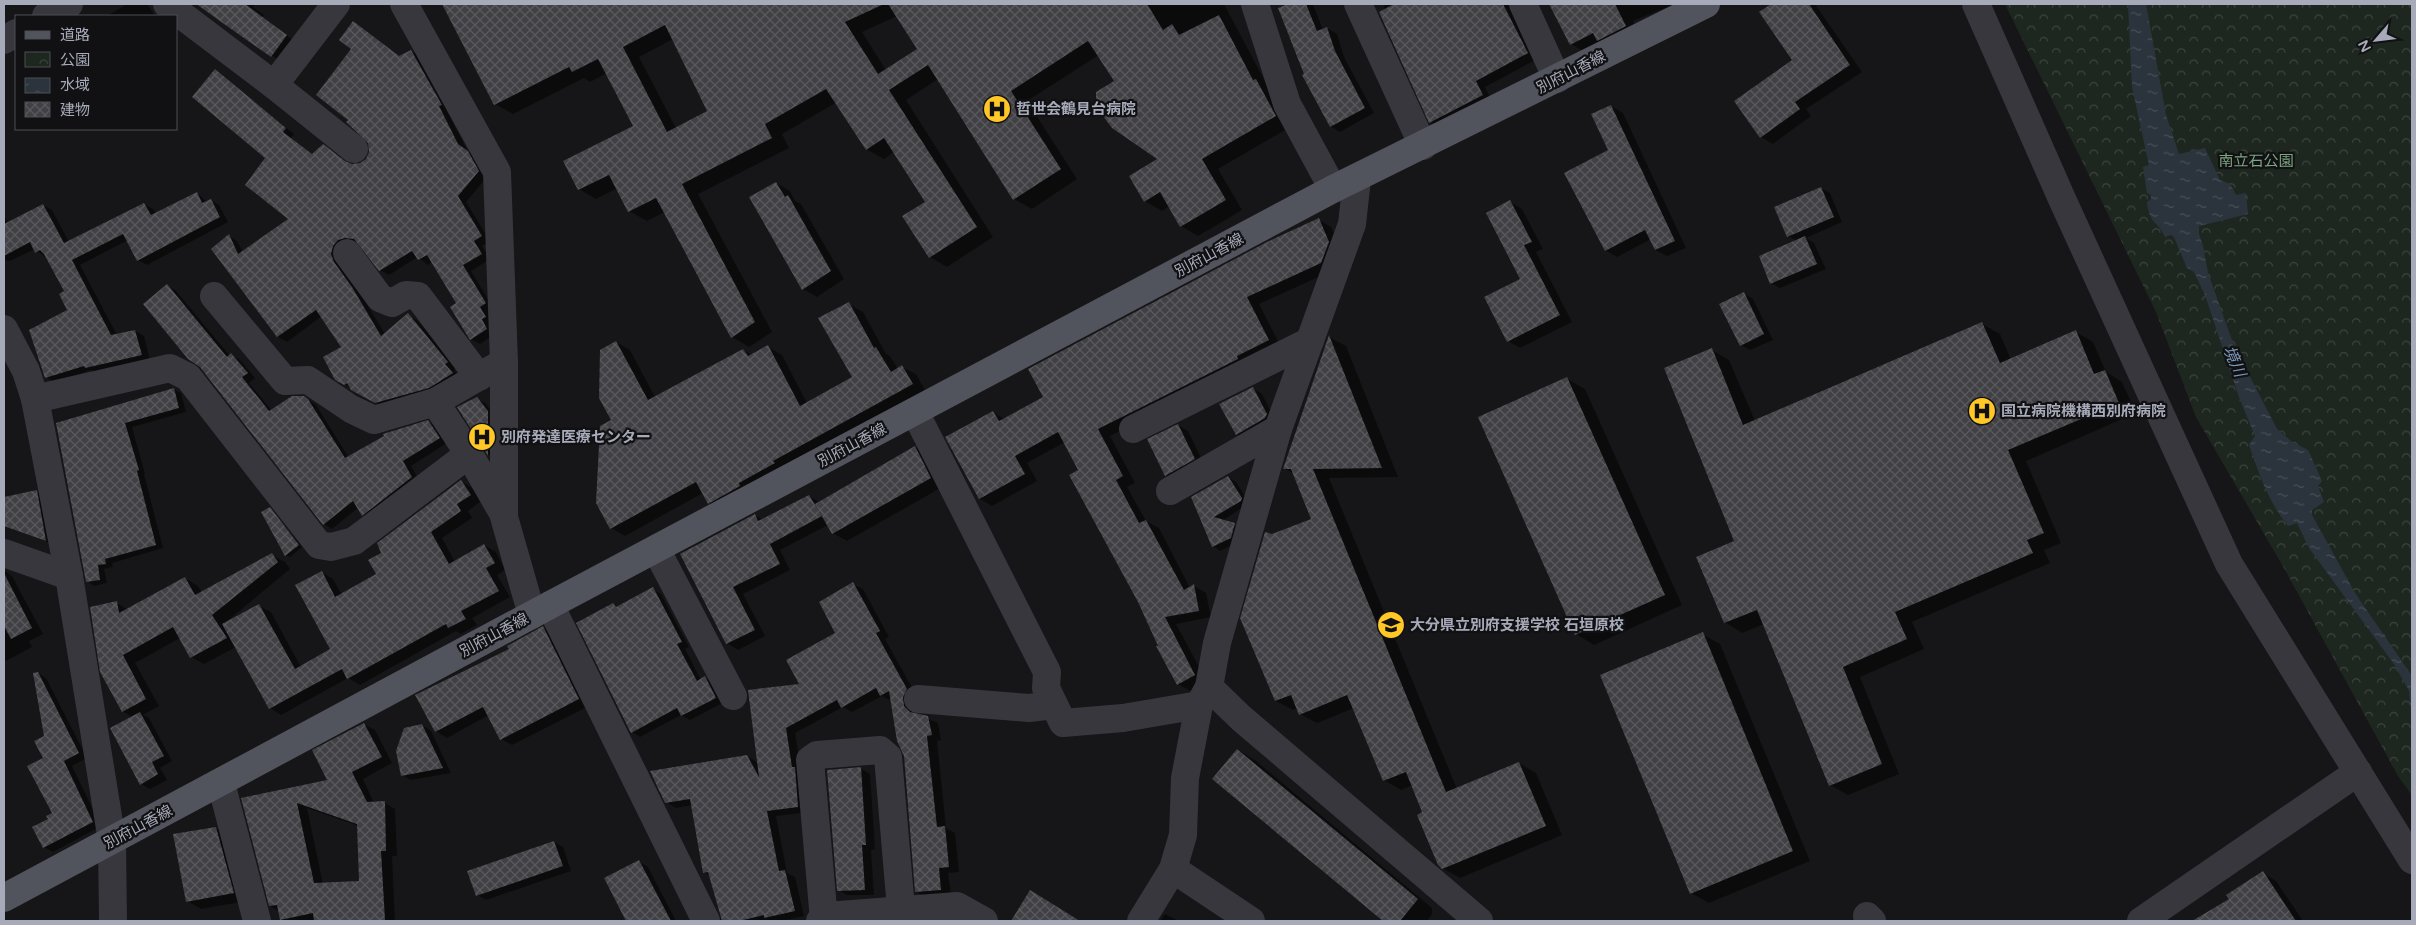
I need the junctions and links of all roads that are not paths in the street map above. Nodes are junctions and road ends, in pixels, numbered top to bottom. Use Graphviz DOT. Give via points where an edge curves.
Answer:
graph roads {
  1 [pos="69,4"];
  2 [pos="167,4"];
  3 [pos="336,4"];
  4 [pos="404,4"];
  5 [pos="1255,4"];
  6 [pos="1358,4"];
  7 [pos="1523,4"];
  8 [pos="1976,4"];
  9 [pos="1698,6"];
  10 [pos="48,15"];
  11 [pos="15,34"];
  12 [pos="4,40"];
  13 [pos="1557,79"];
  14 [pos="274,85"];
  15 [pos="1423,146"];
  16 [pos="354,149"];
  17 [pos="1357,179"];
  18 [pos="1333,189"];
  19 [pos="347,253"];
  20 [pos="214,296"];
  21 [pos="4,329"];
  22 [pos="1310,341"];
  23 [pos="504,362"];
  24 [pos="479,377"];
  25 [pos="35,399"];
  26 [pos="435,402"];
  27 [pos="915,412"];
  28 [pos="1133,429"];
  29 [pos="1278,429"];
  30 [pos="469,454"];
  31 [pos="1170,492"];
  32 [pos="504,517"];
  33 [pos="656,548"];
  34 [pos="4,553"];
  35 [pos="69,576"];
  36 [pos="541,610"];
  37 [pos="733,696"];
  38 [pos="1204,696"];
  39 [pos="918,698"];
  40 [pos="1054,705"];
  41 [pos="2358,772"];
  42 [pos="221,783"];
  43 [pos="112,841"];
  44 [pos="2412,860"];
  45 [pos="1173,869"];
  46 [pos="4,898"];
  47 [pos="901,909"];
  48 [pos="952,914"];
  49 [pos="113,921"];
  50 [pos="257,921"];
  51 [pos="706,921"];
  52 [pos="822,921"];
  53 [pos="984,921"];
  54 [pos="1141,921"];
  55 [pos="1250,921"];
  56 [pos="1479,921"];
  57 [pos="2141,921"];
  1 -- 10 [label="street"];
  2 -- 14 [label="street"];
  3 -- 14 [label="street"];
  4 -- 23 [label="street" via="497,172"];
  5 -- 18 [label="street" via="1287,104"];
  6 -- 15 [label="street"];
  7 -- 13 [label="street"];
  8 -- 41 [label="street" via="2230,564"];
  9 -- 13 [label="main road, 別府山香線"];
  11 -- 12 [label="street"];
  13 -- 15 [label="main road, 別府山香線"];
  14 -- 16 [label="street"];
  15 -- 17 [label="main road, 別府山香線"];
  17 -- 18 [label="main road, 別府山香線"];
  17 -- 22 [label="street" via="1352,224"];
  18 -- 27 [label="main road, 別府山香線"];
  19 -- 24 [label="street" via="380,298 392,303 406,295 418,296"];
  20 -- 26 [label="street" via="285,381 308,380 351,409 374,420"];
  21 -- 25 [label="street" via="26,372"];
  22 -- 28 [label="street"];
  22 -- 29 [label="street"];
  23 -- 24 [label="street"];
  23 -- 32 [label="street"];
  24 -- 26 [label="street"];
  25 -- 30 [label="street" via="170,368 188,377 319,545 331,547 354,541"];
  25 -- 35 [label="street"];
  26 -- 30 [label="street"];
  27 -- 33 [label="main road, 別府山香線"];
  27 -- 40 [label="street" via="1047,672 1046,688"];
  29 -- 31 [label="street"];
  29 -- 38 [label="street"];
  30 -- 32 [label="street"];
  32 -- 36 [label="street"];
  33 -- 36 [label="main road, 別府山香線"];
  33 -- 37 [label="street"];
  34 -- 35 [label="street"];
  35 -- 43 [label="street"];
  36 -- 42 [label="main road, 別府山香線"];
  36 -- 51 [label="street"];
  38 -- 40 [label="street" via="1123,718 1063,723"];
  38 -- 45 [label="street" via="1185,778 1183,835"];
  38 -- 56 [label="street" via="1241,718"];
  39 -- 40 [label="street" via="1029,708"];
  41 -- 44 [label="street"];
  41 -- 57 [label="street"];
  42 -- 43 [label="main road, 別府山香線"];
  42 -- 50 [label="street"];
  43 -- 46 [label="main road, 別府山香線"];
  43 -- 49 [label="street"];
  45 -- 54 [label="street"];
  45 -- 55 [label="street"];
  47 -- 48 [label="street"];
  47 -- 52 [label="street" via="839,915"];
  47 -- 52 [label="street" via="888,757 880,750 818,755 810,760"];
  48 -- 53 [label="street"];
}
